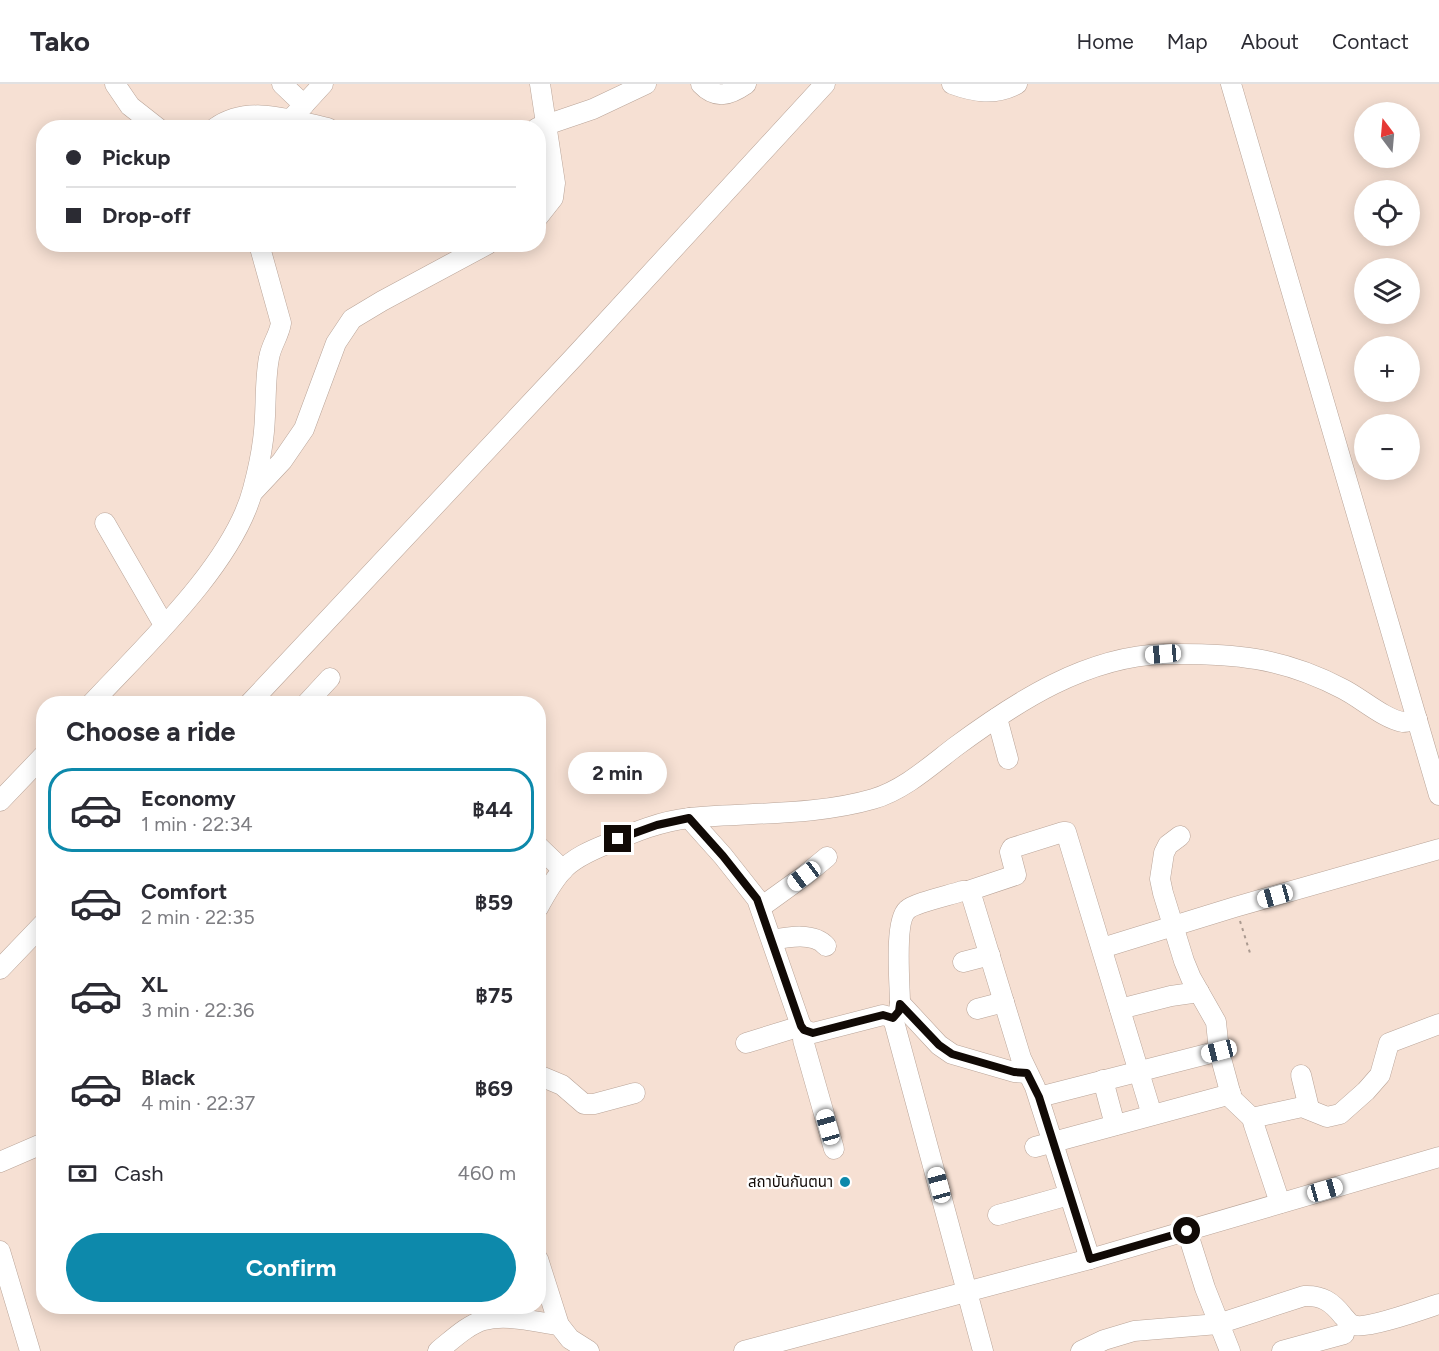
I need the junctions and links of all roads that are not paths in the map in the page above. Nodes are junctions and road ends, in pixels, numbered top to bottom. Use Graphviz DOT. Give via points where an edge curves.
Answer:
graph roads {
  1 [pos="115,84"];
  2 [pos="282,84"];
  3 [pos="323,84"];
  4 [pos="540,84"];
  5 [pos="646,84"];
  6 [pos="701,84"];
  7 [pos="746,84"];
  8 [pos="825,84"];
  9 [pos="952,84"];
  10 [pos="1017,84"];
  11 [pos="1232,84"];
  12 [pos="304,105"];
  13 [pos="148,120"];
  14 [pos="230,120"];
  15 [pos="290,120"];
  16 [pos="541,120"];
  17 [pos="546,125"];
  18 [pos="546,147"];
  19 [pos="546,207"];
  20 [pos="261,252"];
  21 [pos="473,252"];
  22 [pos="253,492"];
  23 [pos="105,523"];
  24 [pos="164,625"];
  25 [pos="330,678"];
  26 [pos="98,696"];
  27 [pos="256,696"];
  28 [pos="317,696"];
  29 [pos="998,718"];
  30 [pos="1417,719"];
  31 [pos="1008,759"];
  32 [pos="36,763"];
  33 [pos="1439,795"];
  34 [pos="0,801"];
  35 [pos="689,818"];
  36 [pos="1180,836"];
  37 [pos="1439,849"];
  38 [pos="546,854"];
  39 [pos="826,857"];
  40 [pos="562,870"];
  41 [pos="968,891"];
  42 [pos="546,894"];
  43 [pos="761,907"];
  44 [pos="1173,927"];
  45 [pos="36,931"];
  46 [pos="773,940"];
  47 [pos="826,946"];
  48 [pos="1102,948"];
  49 [pos="990,955"];
  50 [pos="963,962"];
  51 [pos="0,969"];
  52 [pos="1199,992"];
  53 [pos="1004,1002"];
  54 [pos="977,1009"];
  55 [pos="1120,1009"];
  56 [pos="897,1011"];
  57 [pos="1439,1024"];
  58 [pos="804,1029"];
  59 [pos="746,1043"];
  60 [pos="1219,1051"];
  61 [pos="1139,1071"];
  62 [pos="1027,1073"];
  63 [pos="1301,1075"];
  64 [pos="546,1078"];
  65 [pos="1103,1080"];
  66 [pos="635,1093"];
  67 [pos="1231,1094"];
  68 [pos="1039,1097"];
  69 [pos="1309,1108"];
  70 [pos="1152,1115"];
  71 [pos="1252,1118"];
  72 [pos="1115,1125"];
  73 [pos="1044,1144"];
  74 [pos="36,1146"];
  75 [pos="834,1149"];
  76 [pos="1438,1159"];
  77 [pos="0,1162"];
  78 [pos="1069,1195"];
  79 [pos="1280,1203"];
  80 [pos="998,1215"];
  81 [pos="1187,1231"];
  82 [pos="0,1251"];
  83 [pos="1090,1259"];
  84 [pos="546,1282"];
  85 [pos="967,1292"];
  86 [pos="1439,1304"];
  87 [pos="1218,1324"];
  88 [pos="1345,1337"];
  89 [pos="566,1338"];
  90 [pos="982,1349"];
  91 [pos="30,1351"];
  92 [pos="438,1351"];
  93 [pos="589,1351"];
  94 [pos="744,1351"];
  95 [pos="1081,1351"];
  96 [pos="1230,1351"];
  97 [pos="1282,1351"];
  1 -- 13 [label="street" via="130,106"];
  2 -- 12 [label="street"];
  3 -- 12 [label="street"];
  4 -- 16 [label="street"];
  5 -- 17 [label="street"];
  6 -- 7 [label="street" via="716,95 725,95"];
  8 -- 27 [label="street"];
  9 -- 10 [label="street" via="985,93"];
  11 -- 30 [label="street"];
  12 -- 15 [label="street"];
  14 -- 15 [label="street" via="260,114"];
  18 -- 19 [label="street" via="555,183 553,198"];
  20 -- 22 [label="street" via="281,323 269,358 263,441"];
  21 -- 22 [label="street" via="352,319 336,343 304,429 282,461"];
  22 -- 24 [label="street" via="222,554"];
  23 -- 24 [label="street"];
  24 -- 26 [label="street"];
  25 -- 28 [label="street"];
  29 -- 30 [label="street" via="1043,689 1099,665 1131,657 1234,654 1269,660 1343,688 1404,722"];
  29 -- 31 [label="street"];
  29 -- 35 [label="street" via="915,777 881,796 824,810"];
  30 -- 33 [label="street"];
  32 -- 34 [label="street"];
  35 -- 40 [label="street" via="633,833"];
  35 -- 43 [label="street"];
  36 -- 44 [label="street" via="1164,853 1160,879"];
  37 -- 44 [label="street"];
  38 -- 40 [label="street"];
  39 -- 43 [label="street"];
  40 -- 42 [label="street"];
  41 -- 48 [label="street" via="1016,875 1010,852 1015,846 1064,832"];
  41 -- 49 [label="street"];
  41 -- 56 [label="street" via="911,908 904,914"];
  43 -- 46 [label="street"];
  44 -- 48 [label="street"];
  44 -- 52 [label="street"];
  45 -- 51 [label="street"];
  46 -- 47 [label="street" via="797,936 821,941"];
  46 -- 58 [label="street"];
  48 -- 55 [label="street"];
  49 -- 50 [label="street"];
  49 -- 53 [label="street"];
  52 -- 55 [label="street"];
  52 -- 60 [label="street" via="1216,1022"];
  53 -- 54 [label="street"];
  53 -- 62 [label="street"];
  55 -- 61 [label="street"];
  56 -- 58 [label="street" via="813,1033"];
  56 -- 62 [label="street" via="952,1054"];
  56 -- 85 [label="street"];
  57 -- 69 [label="street" via="1389,1043 1380,1076 1340,1114 1327,1117"];
  58 -- 59 [label="street"];
  58 -- 75 [label="street" via="803,1040"];
  60 -- 61 [label="street"];
  60 -- 67 [label="street"];
  61 -- 65 [label="street"];
  61 -- 70 [label="street"];
  62 -- 68 [label="street"];
  63 -- 69 [label="street"];
  64 -- 66 [label="street" via="562,1085 584,1104"];
  65 -- 68 [label="street"];
  65 -- 72 [label="street"];
  67 -- 70 [label="street"];
  67 -- 71 [label="street"];
  68 -- 73 [label="street"];
  69 -- 71 [label="street"];
  70 -- 72 [label="street"];
  71 -- 79 [label="street"];
  72 -- 73 [label="street"];
  73 -- 78 [label="street"];
  74 -- 77 [label="street"];
  76 -- 79 [label="street"];
  78 -- 80 [label="street"];
  78 -- 83 [label="street"];
  79 -- 81 [label="street"];
  81 -- 83 [label="street"];
  81 -- 87 [label="street"];
  82 -- 91 [label="street"];
  83 -- 85 [label="street"];
  84 -- 89 [label="street"];
  85 -- 90 [label="street"];
  85 -- 94 [label="street"];
  86 -- 88 [label="street" via="1364,1326"];
  87 -- 88 [label="street" via="1288,1300 1316,1296 1335,1306"];
  87 -- 95 [label="street" via="1134,1331"];
  87 -- 96 [label="street"];
  88 -- 97 [label="street"];
  89 -- 92 [label="street" via="498,1318 466,1329"];
  89 -- 93 [label="street"];
}
